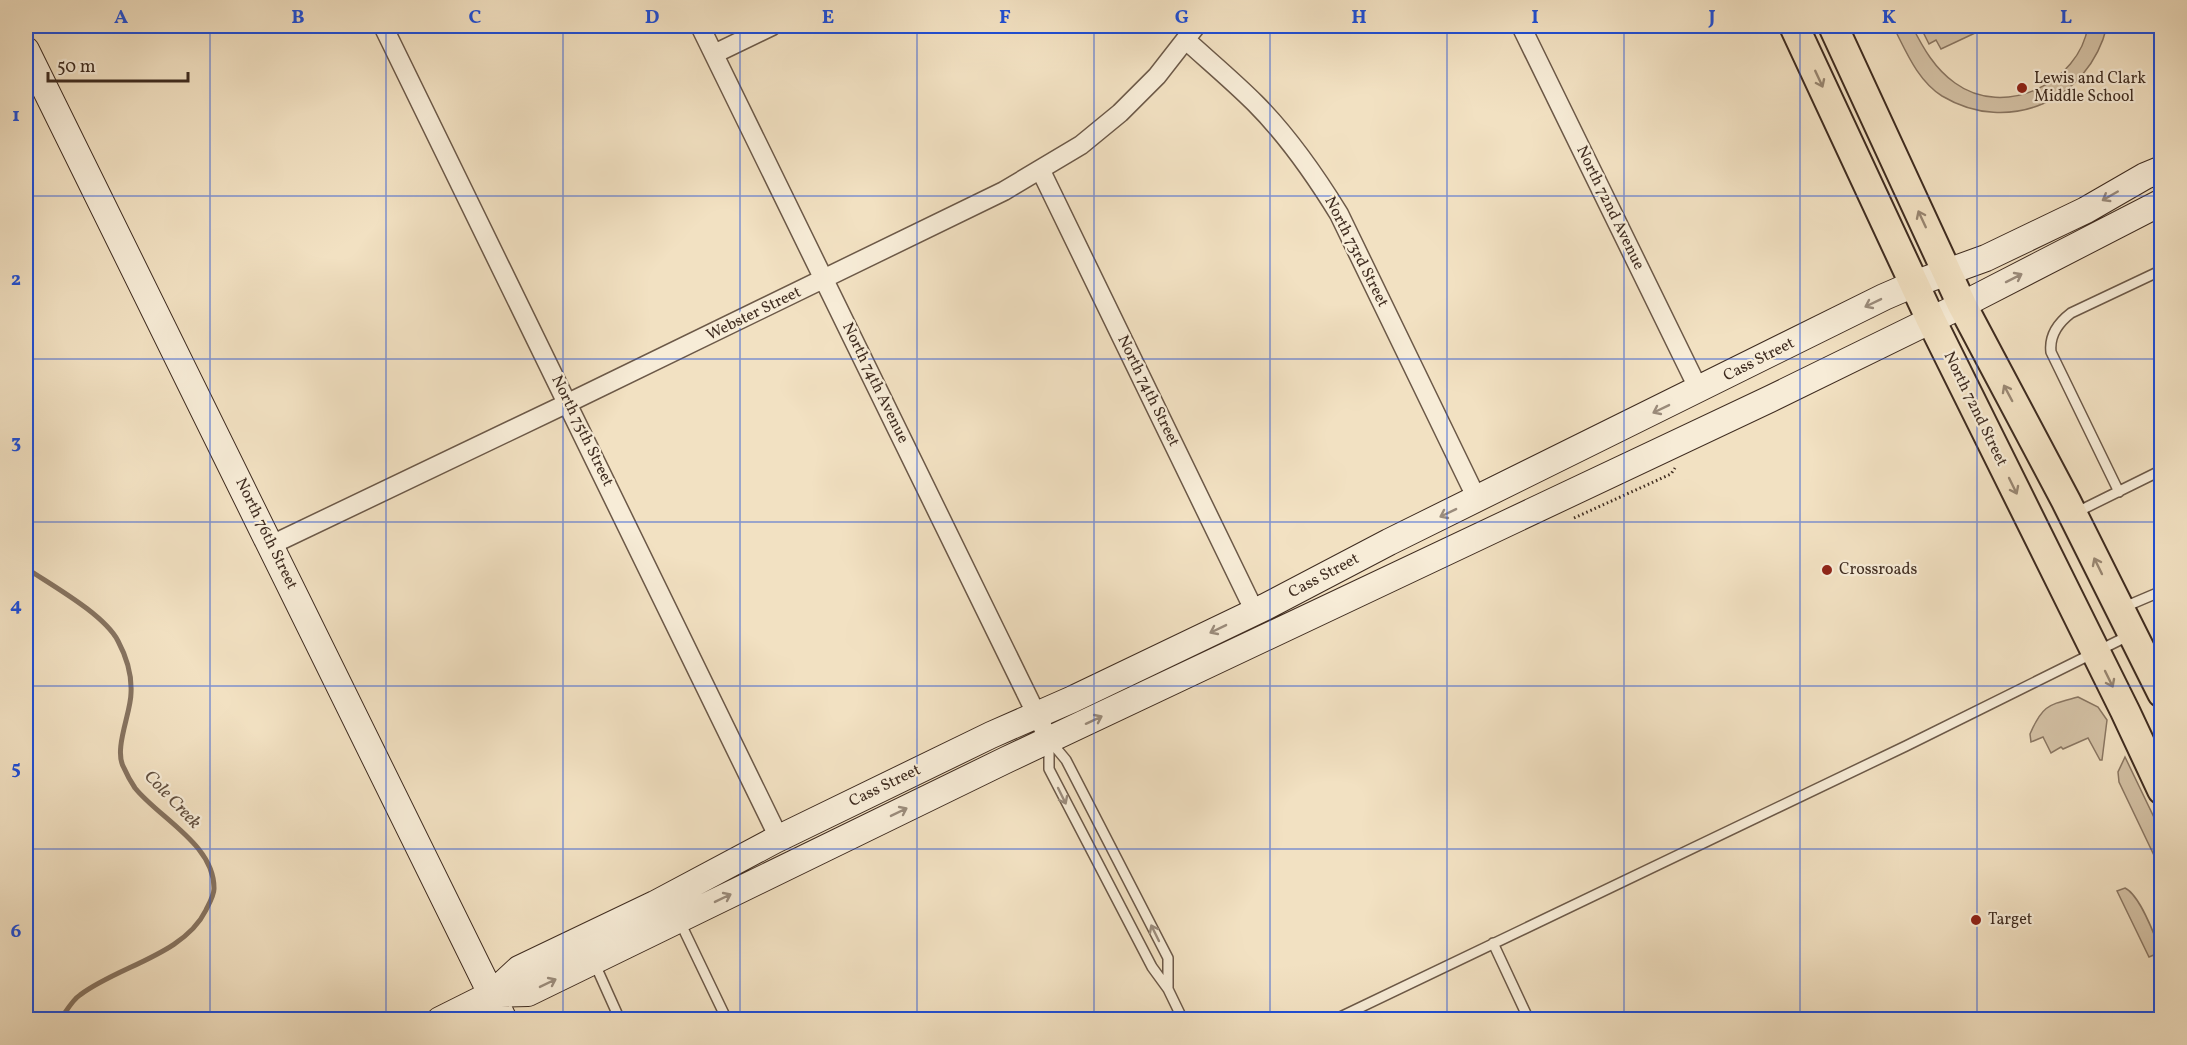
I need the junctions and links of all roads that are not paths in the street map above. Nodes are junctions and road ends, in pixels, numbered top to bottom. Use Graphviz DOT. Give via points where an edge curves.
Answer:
graph roads {
  1 [pos="383,26"];
  2 [pos="700,26"];
  3 [pos="772,26"];
  4 [pos="1521,26"];
  5 [pos="1794,26"];
  6 [pos="1833,26"];
  7 [pos="1191,33"];
  8 [pos="26,50"];
  9 [pos="714,54"];
  10 [pos="2162,169"];
  11 [pos="1041,171"];
  12 [pos="2162,202"];
  13 [pos="2162,270"];
  14 [pos="1947,272"];
  15 [pos="824,280"];
  16 [pos="1914,284"];
  17 [pos="1962,305"];
  18 [pos="1931,320"];
  19 [pos="1699,390"];
  20 [pos="568,403"];
  21 [pos="2162,470"];
  22 [pos="2119,492"];
  23 [pos="1477,499"];
  24 [pos="2073,514"];
  25 [pos="271,545"];
  26 [pos="2162,591"];
  27 [pos="2119,609"];
  28 [pos="1255,612"];
  29 [pos="2132,634"];
  30 [pos="2096,652"];
  31 [pos="2160,688"];
  32 [pos="1037,715"];
  33 [pos="1049,740"];
  34 [pos="2162,790"];
  35 [pos="779,838"];
  36 [pos="679,920"];
  37 [pos="1493,944"];
  38 [pos="593,961"];
  39 [pos="1168,989"];
  40 [pos="492,994"];
  41 [pos="440,1020"];
  42 [pos="504,1020"];
  43 [pos="620,1020"];
  44 [pos="727,1020"];
  45 [pos="1183,1020"];
  46 [pos="1334,1020"];
  47 [pos="1529,1020"];
  1 -- 20 [label="street, North 75th Street"];
  2 -- 9 [label="street, North 74th Avenue"];
  3 -- 9 [label="street"];
  4 -- 19 [label="street, North 72nd Avenue"];
  5 -- 16 [label="main road, North 72nd Street, one-way"];
  14 -- 6 [label="main road, one-way"];
  7 -- 11 [label="street, Webster Street" via="1157,76 1120,113"];
  7 -- 23 [label="street, North 73rd Street" via="1298,153 1339,214"];
  8 -- 25 [label="main road, North 76th Street"];
  9 -- 15 [label="street, North 74th Avenue"];
  10 -- 14 [label="main road, Cass Street, one-way" via="1996,254"];
  11 -- 15 [label="street, Webster Street"];
  11 -- 28 [label="street, North 74th Street"];
  17 -- 12 [label="main road, Cass Street, one-way"];
  13 -- 22 [label="lane" via="2071,313 2062,320 2050,343"];
  14 -- 16 [label="main road, Cass Street"];
  14 -- 17 [label="main road"];
  15 -- 20 [label="street, Webster Street"];
  15 -- 32 [label="street, North 74th Avenue"];
  16 -- 18 [label="main road, North 72nd Street"];
  16 -- 19 [label="main road, Cass Street, one-way"];
  17 -- 18 [label="main road, Cass Street"];
  24 -- 17 [label="main road, one-way"];
  18 -- 30 [label="main road, North 72nd Street, one-way"];
  33 -- 18 [label="main road, Cass Street, one-way"];
  19 -- 23 [label="main road, Cass Street, one-way"];
  20 -- 25 [label="street, Webster Street"];
  20 -- 35 [label="street, North 75th Street"];
  21 -- 22 [label="lane"];
  22 -- 24 [label="lane"];
  23 -- 28 [label="main road, Cass Street, one-way"];
  27 -- 24 [label="main road, one-way"];
  25 -- 40 [label="main road, North 76th Street"];
  26 -- 27 [label="lane"];
  27 -- 29 [label="main road"];
  28 -- 32 [label="main road, Cass Street, one-way"];
  29 -- 30 [label="lane"];
  29 -- 31 [label="main road"];
  30 -- 34 [label="main road, North 72nd Street, one-way"];
  30 -- 37 [label="lane"];
  32 -- 33 [label="street, North 74th Avenue"];
  32 -- 35 [label="main road, Cass Street"];
  36 -- 33 [label="main road, Cass Street, one-way"];
  33 -- 39 [label="lane, one-way" via="1049,769 1152,967"];
  39 -- 33 [label="lane, one-way" via="1168,958 1066,760"];
  35 -- 40 [label="main road, Cass Street" via="655,904 519,969"];
  36 -- 38 [label="main road, Cass Street"];
  36 -- 44 [label="lane"];
  37 -- 46 [label="lane"];
  37 -- 47 [label="lane"];
  40 -- 38 [label="main road, Cass Street, one-way" via="528,993"];
  38 -- 43 [label="lane"];
  39 -- 45 [label="lane"];
  40 -- 41 [label="main road, Cass Street"];
  40 -- 42 [label="main road, North 76th Street"];
}
